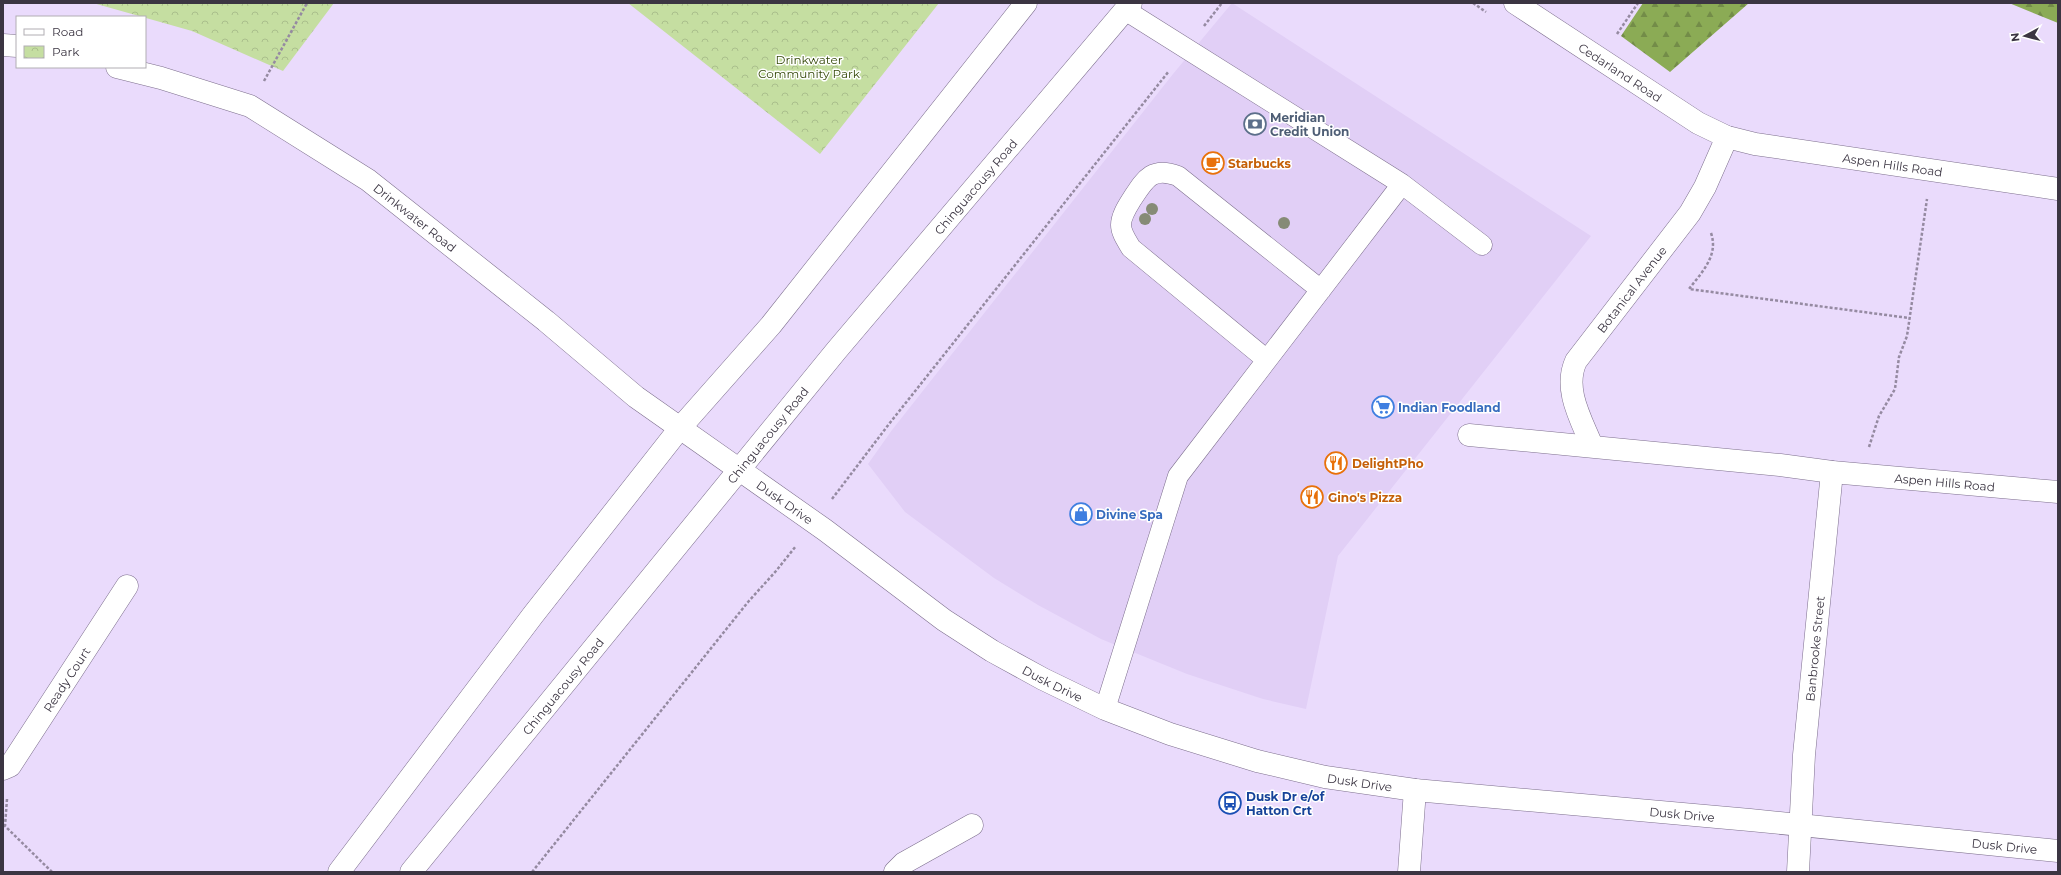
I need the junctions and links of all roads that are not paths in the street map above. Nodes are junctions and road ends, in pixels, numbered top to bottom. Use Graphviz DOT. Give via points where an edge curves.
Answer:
graph roads {
  1 [pos="1026,3"];
  2 [pos="1515,3"];
  3 [pos="1128,7"];
  4 [pos="3,45"];
  5 [pos="16,46"];
  6 [pos="121,68"];
  7 [pos="1727,137"];
  8 [pos="1402,184"];
  9 [pos="2058,189"];
  10 [pos="1482,245"];
  11 [pos="1321,290"];
  12 [pos="1267,360"];
  13 [pos="680,428"];
  14 [pos="1469,435"];
  15 [pos="1592,446"];
  16 [pos="741,470"];
  17 [pos="1832,472"];
  18 [pos="2058,492"];
  19 [pos="127,586"];
  20 [pos="1105,708"];
  21 [pos="6,767"];
  22 [pos="1415,790"];
  23 [pos="972,824"];
  24 [pos="1800,824"];
  25 [pos="2058,851"];
  26 [pos="339,872"];
  27 [pos="411,872"];
  28 [pos="896,872"];
  29 [pos="1409,872"];
  30 [pos="1798,872"];
  1 -- 13 [label="street" via="771,325"];
  2 -- 7 [label="street, Cedarland Road" via="1698,123"];
  3 -- 8 [label="lane" via="1186,49"];
  3 -- 16 [label="street, Chinguacousy Road" via="842,345"];
  4 -- 5 [label="street"];
  6 -- 13 [label="street, Drinkwater Road" via="250,106 368,180 546,321 636,398"];
  7 -- 9 [label="street, Aspen Hills Road" via="1755,144"];
  7 -- 15 [label="street, Botanical Avenue" via="1705,187 1690,212 1576,361 1572,370 1573,399"];
  8 -- 10 [label="lane"];
  8 -- 11 [label="lane"];
  11 -- 12 [label="lane"];
  11 -- 12 [label="lane" via="1178,176 1161,172 1145,180 1124,212 1121,225 1124,237 1131,248"];
  12 -- 20 [label="lane" via="1178,476"];
  13 -- 16 [label="street, Drinkwater Road"];
  13 -- 26 [label="street" via="533,614"];
  14 -- 15 [label="street"];
  15 -- 17 [label="street"];
  16 -- 20 [label="street, Dusk Drive" via="944,620 992,651 1043,679"];
  16 -- 27 [label="street, Chinguacousy Road"];
  17 -- 18 [label="street, Aspen Hills Road"];
  17 -- 24 [label="street, Banbrooke Street"];
  19 -- 21 [label="street, Ready Court"];
  20 -- 22 [label="street, Dusk Drive" via="1170,734 1257,762 1325,777"];
  22 -- 24 [label="street, Dusk Drive"];
  22 -- 29 [label="street"];
  23 -- 28 [label="street" via="904,863"];
  24 -- 25 [label="street, Dusk Drive"];
  24 -- 30 [label="street, Banbrooke Street"];
}
